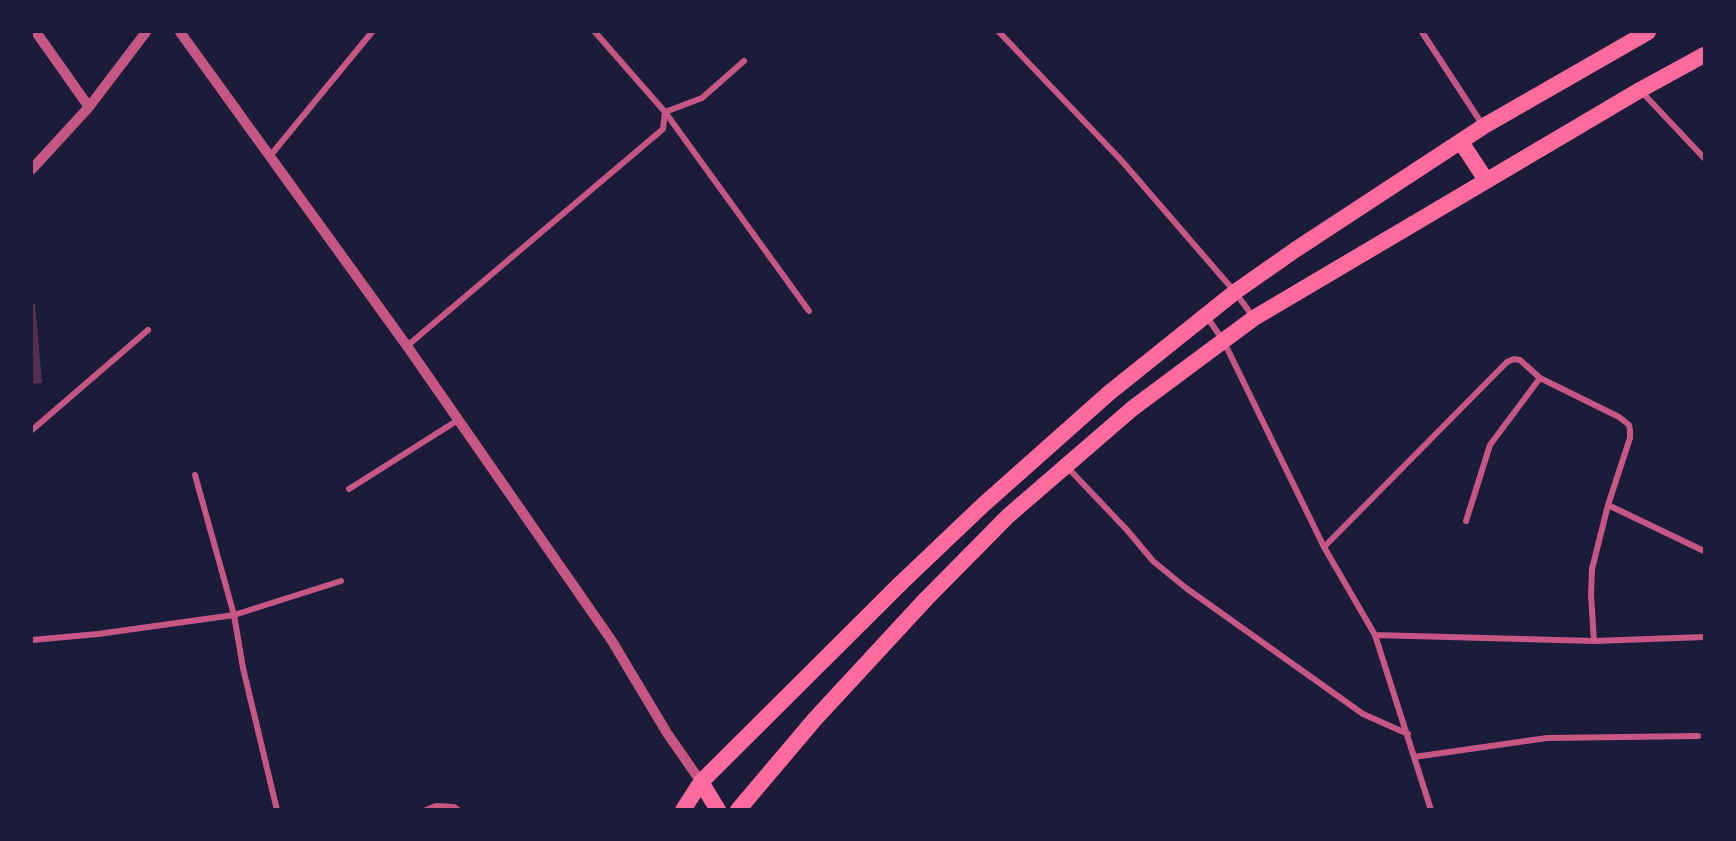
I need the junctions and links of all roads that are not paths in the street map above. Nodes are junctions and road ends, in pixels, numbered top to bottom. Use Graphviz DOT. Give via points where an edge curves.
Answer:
graph roads {
  1 [pos="36,32"];
  2 [pos="146,32"];
  3 [pos="180,32"];
  4 [pos="372,32"];
  5 [pos="596,32"];
  6 [pos="999,32"];
  7 [pos="1422,32"];
  8 [pos="1648,32"];
  9 [pos="1704,55"];
  10 [pos="744,61"];
  11 [pos="1640,90"];
  12 [pos="89,106"];
  13 [pos="665,112"];
  14 [pos="1484,126"];
  15 [pos="1461,142"];
  16 [pos="270,156"];
  17 [pos="1704,158"];
  18 [pos="32,169"];
  19 [pos="1486,180"];
  20 [pos="1235,292"];
  21 [pos="809,311"];
  22 [pos="1207,316"];
  23 [pos="1254,318"];
  24 [pos="148,330"];
  25 [pos="1224,342"];
  26 [pos="407,346"];
  27 [pos="1540,378"];
  28 [pos="459,420"];
  29 [pos="32,430"];
  30 [pos="1066,465"];
  31 [pos="195,475"];
  32 [pos="349,489"];
  33 [pos="1608,505"];
  34 [pos="1466,521"];
  35 [pos="1324,547"];
  36 [pos="1704,551"];
  37 [pos="341,581"];
  38 [pos="234,615"];
  39 [pos="1375,635"];
  40 [pos="1704,637"];
  41 [pos="32,640"];
  42 [pos="1594,641"];
  43 [pos="1408,734"];
  44 [pos="1698,736"];
  45 [pos="1414,757"];
  46 [pos="701,782"];
  47 [pos="277,810"];
  48 [pos="426,810"];
  49 [pos="458,810"];
  50 [pos="683,810"];
  51 [pos="717,810"];
  52 [pos="738,810"];
  53 [pos="1431,810"];
  1 -- 12 [label="street"];
  2 -- 12 [label="street"];
  3 -- 16 [label="street"];
  4 -- 16 [label="street"];
  5 -- 13 [label="street"];
  6 -- 20 [label="street" via="1121,160"];
  7 -- 14 [label="street"];
  8 -- 14 [label="highway"];
  9 -- 11 [label="highway"];
  10 -- 13 [label="street" via="702,98"];
  11 -- 17 [label="street"];
  11 -- 19 [label="highway"];
  12 -- 18 [label="street"];
  13 -- 21 [label="street"];
  13 -- 26 [label="street" via="663,129"];
  14 -- 15 [label="highway"];
  15 -- 19 [label="highway"];
  15 -- 20 [label="highway"];
  16 -- 26 [label="street"];
  19 -- 23 [label="highway"];
  20 -- 22 [label="highway"];
  20 -- 23 [label="street"];
  22 -- 25 [label="street"];
  22 -- 46 [label="highway" via="1109,393 983,505"];
  23 -- 25 [label="highway"];
  24 -- 29 [label="street"];
  25 -- 30 [label="highway" via="1133,408"];
  25 -- 35 [label="street"];
  26 -- 28 [label="street"];
  27 -- 33 [label="street" via="1629,425 1630,438"];
  27 -- 34 [label="street" via="1490,445"];
  27 -- 35 [label="street" via="1520,360 1507,362"];
  28 -- 32 [label="street"];
  28 -- 46 [label="street" via="612,641"];
  30 -- 43 [label="street" via="1153,561 1186,588 1363,714"];
  30 -- 52 [label="highway" via="1008,516 926,599 815,719"];
  31 -- 38 [label="street"];
  33 -- 36 [label="street"];
  33 -- 42 [label="street" via="1590,581"];
  35 -- 39 [label="street"];
  37 -- 38 [label="street"];
  38 -- 41 [label="street"];
  38 -- 47 [label="street"];
  39 -- 42 [label="street"];
  39 -- 43 [label="street"];
  40 -- 42 [label="street"];
  43 -- 45 [label="street"];
  44 -- 45 [label="street" via="1547,738"];
  45 -- 53 [label="street"];
  46 -- 50 [label="highway"];
  46 -- 51 [label="highway"];
  48 -- 49 [label="street" via="436,806"];
}
